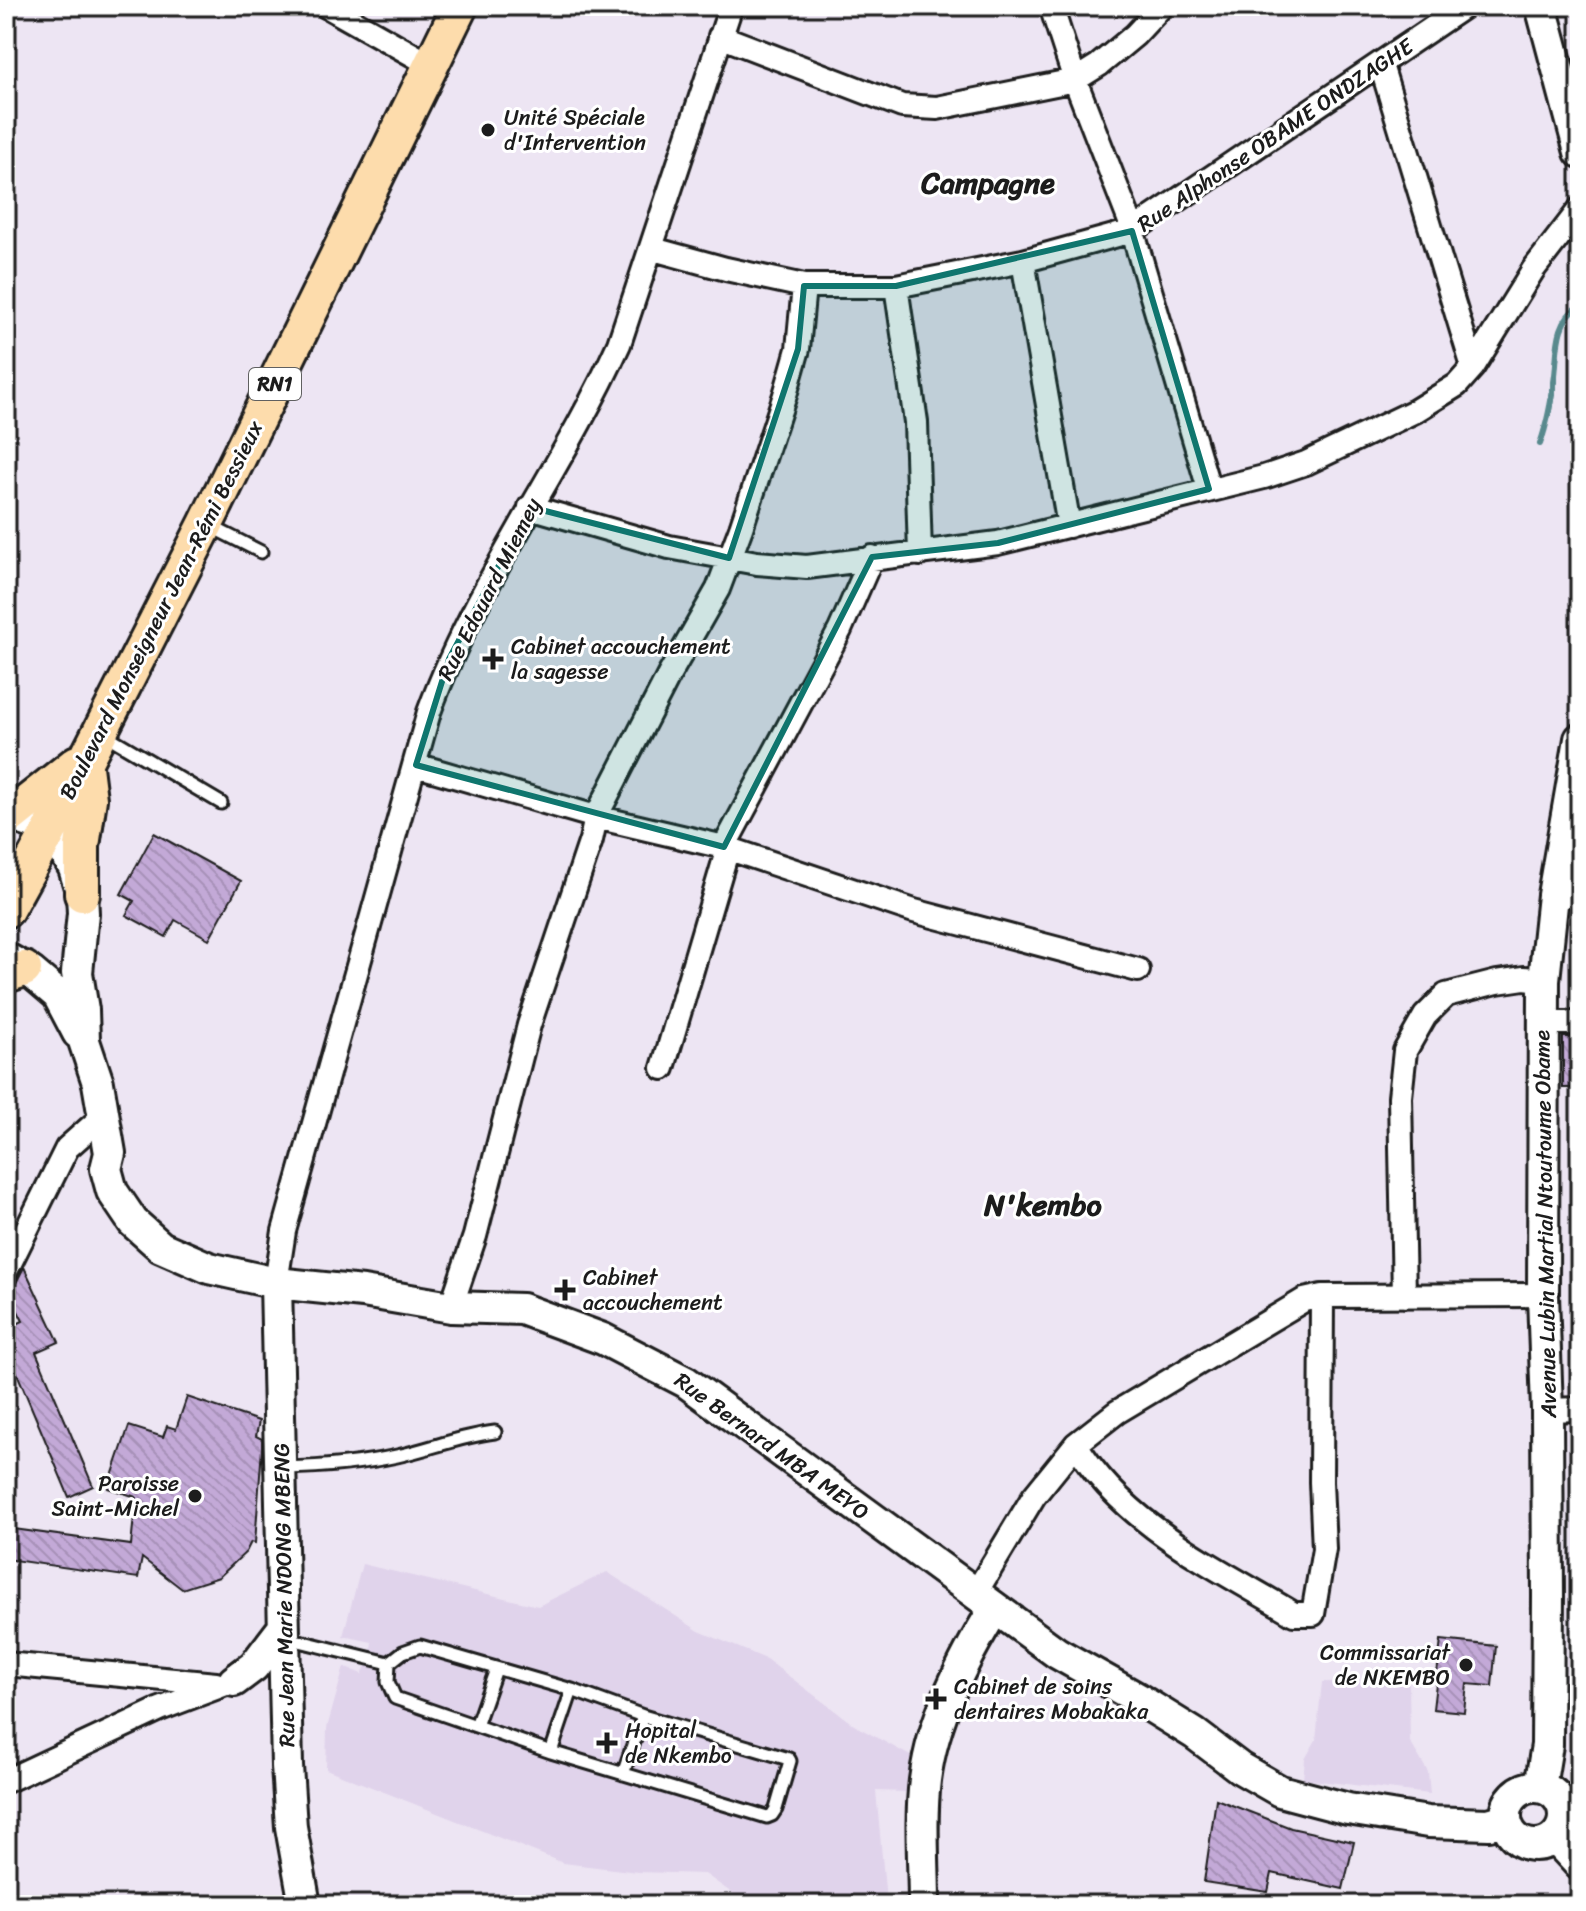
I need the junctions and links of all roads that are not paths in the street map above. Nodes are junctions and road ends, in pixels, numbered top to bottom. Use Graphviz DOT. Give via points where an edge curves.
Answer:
graph roads {
  1 [pos="326,6"];
  2 [pos="460,6"];
  3 [pos="731,6"];
  4 [pos="1051,6"];
  5 [pos="1162,6"];
  6 [pos="1465,6"];
  7 [pos="1541,6"];
  8 [pos="720,36"];
  9 [pos="431,65"];
  10 [pos="1381,65"];
  11 [pos="1075,80"];
  12 [pos="1572,84"];
  13 [pos="1580,152"];
  14 [pos="1580,209"];
  15 [pos="1132,231"];
  16 [pos="653,249"];
  17 [pos="1023,261"];
  18 [pos="804,286"];
  19 [pos="896,286"];
  20 [pos="1473,367"];
  21 [pos="1209,489"];
  22 [pos="530,507"];
  23 [pos="206,524"];
  24 [pos="1069,526"];
  25 [pos="261,552"];
  26 [pos="920,554"];
  27 [pos="872,557"];
  28 [pos="729,558"];
  29 [pos="1580,739"];
  30 [pos="92,745"];
  31 [pos="416,765"];
  32 [pos="221,803"];
  33 [pos="596,817"];
  34 [pos="7,818"];
  35 [pos="48,834"];
  36 [pos="726,847"];
  37 [pos="82,894"];
  38 [pos="1566,895"];
  39 [pos="6,910"];
  40 [pos="81,932"];
  41 [pos="19,970"];
  42 [pos="1138,970"];
  43 [pos="1544,980"];
  44 [pos="1543,1023"];
  45 [pos="1580,1023"];
  46 [pos="84,1041"];
  47 [pos="663,1068"];
  48 [pos="103,1116"];
  49 [pos="6,1271"];
  50 [pos="276,1283"];
  51 [pos="1543,1295"];
  52 [pos="1322,1296"];
  53 [pos="1404,1296"];
  54 [pos="451,1307"];
  55 [pos="1580,1409"];
  56 [pos="1547,1410"];
  57 [pos="495,1432"];
  58 [pos="1076,1444"];
  59 [pos="282,1469"];
  60 [pos="985,1601"];
  61 [pos="283,1633"];
  62 [pos="389,1663"];
  63 [pos="6,1664"];
  64 [pos="496,1669"];
  65 [pos="228,1683"];
  66 [pos="572,1690"];
  67 [pos="285,1705"];
  68 [pos="643,1716"];
  69 [pos="476,1726"];
  70 [pos="551,1752"];
  71 [pos="623,1774"];
  72 [pos="6,1781"];
  73 [pos="1540,1787"];
  74 [pos="1506,1819"];
  75 [pos="1555,1838"];
  76 [pos="1580,1865"];
  77 [pos="305,1905"];
  78 [pos="924,1905"];
  1 -- 9 [label="street"];
  2 -- 9 [label="main road, Boulevard Monseigneur Jean-Rémi Bessieux / RN1"];
  3 -- 8 [label="street, Rue Edouard Miemey"];
  4 -- 11 [label="street"];
  5 -- 11 [label="street" via="1135,35"];
  6 -- 10 [label="street, Rue Alphonse OBAME ONDZAGHE"];
  7 -- 12 [label="main road"];
  8 -- 11 [label="street" via="902,106 970,104"];
  8 -- 16 [label="street, Rue Edouard Miemey"];
  9 -- 23 [label="main road, Boulevard Monseigneur Jean-Rémi Bessieux / RN1"];
  10 -- 15 [label="street, Rue Alphonse OBAME ONDZAGHE"];
  10 -- 20 [label="street"];
  11 -- 15 [label="street"];
  12 -- 13 [label="main road"];
  14 -- 20 [label="street" via="1533,270"];
  15 -- 17 [label="street, Rue Alphonse OBAME ONDZAGHE"];
  15 -- 21 [label="street"];
  16 -- 18 [label="street, Rue Alphonse OBAME ONDZAGHE"];
  16 -- 22 [label="street, Rue Edouard Miemey" via="595,396"];
  17 -- 19 [label="street, Rue Alphonse OBAME ONDZAGHE"];
  17 -- 24 [label="street"];
  18 -- 19 [label="street, Rue Alphonse OBAME ONDZAGHE"];
  18 -- 28 [label="street" via="798,349"];
  19 -- 26 [label="street" via="916,422"];
  20 -- 21 [label="street" via="1457,385 1415,411 1306,463"];
  21 -- 24 [label="street"];
  22 -- 28 [label="street" via="632,538"];
  22 -- 31 [label="street, Rue Edouard Miemey" via="449,659"];
  23 -- 25 [label="lane"];
  23 -- 30 [label="main road, Boulevard Monseigneur Jean-Rémi Bessieux / RN1"];
  24 -- 26 [label="street"];
  26 -- 27 [label="street"];
  27 -- 28 [label="street" via="807,567"];
  27 -- 36 [label="street" via="840,630"];
  28 -- 33 [label="street" via="698,628"];
  29 -- 38 [label="main road, Avenue Lubin Martial Ntoutoume Obame"];
  30 -- 32 [label="lane"];
  30 -- 34 [label="main road"];
  30 -- 35 [label="main road, Boulevard Monseigneur Jean-Rémi Bessieux / RN1"];
  30 -- 37 [label="main road"];
  31 -- 33 [label="street"];
  31 -- 50 [label="street, Rue Edouard Miemey" via="284,1231"];
  33 -- 36 [label="street"];
  33 -- 54 [label="street" via="529,1025 475,1236"];
  34 -- 35 [label="main road" via="33,823"];
  35 -- 37 [label="main road" via="65,852"];
  35 -- 39 [label="main road, Boulevard Monseigneur Jean-Rémi Bessieux / RN1"];
  36 -- 42 [label="street" via="914,911"];
  36 -- 47 [label="street"];
  37 -- 40 [label="main road"];
  38 -- 43 [label="main road, Avenue Lubin Martial Ntoutoume Obame"];
  40 -- 41 [label="main road" via="70,959"];
  40 -- 46 [label="main road" via="77,973"];
  41 -- 46 [label="main road" via="58,995"];
  43 -- 44 [label="main road, Avenue Lubin Martial Ntoutoume Obame"];
  43 -- 53 [label="street" via="1497,982 1446,995 1425,1016 1405,1051 1400,1097"];
  44 -- 45 [label="street"];
  44 -- 51 [label="main road, Avenue Lubin Martial Ntoutoume Obame"];
  46 -- 48 [label="main road, Rue Bernard MBA MEYO"];
  48 -- 49 [label="street" via="67,1148"];
  48 -- 50 [label="main road, Rue Bernard MBA MEYO" via="112,1191 147,1236 179,1257"];
  50 -- 54 [label="main road, Rue Bernard MBA MEYO"];
  50 -- 59 [label="main road, Rue Jean Marie NDONG MBENG"];
  51 -- 53 [label="street"];
  51 -- 56 [label="main road, Avenue Lubin Martial Ntoutoume Obame"];
  52 -- 53 [label="street"];
  52 -- 58 [label="street" via="1304,1300 1169,1379"];
  52 -- 58 [label="street" via="1324,1549 1313,1614 1294,1614 1143,1520 1107,1488"];
  54 -- 60 [label="main road, Rue Bernard MBA MEYO" via="522,1309 655,1363 718,1403"];
  55 -- 56 [label="street"];
  56 -- 73 [label="main road, Avenue Lubin Martial Ntoutoume Obame" via="1547,1745"];
  57 -- 59 [label="lane" via="395,1456"];
  58 -- 60 [label="street" via="1034,1496"];
  59 -- 61 [label="main road, Rue Jean Marie NDONG MBENG"];
  60 -- 74 [label="main road, Rue Bernard MBA MEYO" via="1057,1653 1280,1791 1348,1809 1453,1824"];
  60 -- 78 [label="main road" via="925,1781"];
  61 -- 62 [label="lane"];
  61 -- 65 [label="main road" via="254,1666"];
  61 -- 67 [label="main road, Rue Jean Marie NDONG MBENG"];
  62 -- 64 [label="lane" via="420,1646"];
  62 -- 69 [label="lane" via="388,1682 395,1698"];
  63 -- 65 [label="street"];
  64 -- 66 [label="lane"];
  64 -- 69 [label="lane"];
  65 -- 67 [label="main road" via="245,1678 270,1684"];
  65 -- 72 [label="street"];
  66 -- 68 [label="lane"];
  66 -- 70 [label="lane"];
  67 -- 77 [label="main road, Rue Jean Marie NDONG MBENG" via="291,1827"];
  68 -- 71 [label="lane"];
  68 -- 71 [label="lane" via="789,1759 776,1809 767,1817"];
  69 -- 70 [label="lane"];
  70 -- 71 [label="lane"];
  73 -- 74 [label="main road" via="1517,1793"];
  73 -- 75 [label="main road" via="1555,1795 1564,1811"];
  74 -- 75 [label="main road" via="1512,1835 1525,1843"];
  75 -- 76 [label="main road"];
}
